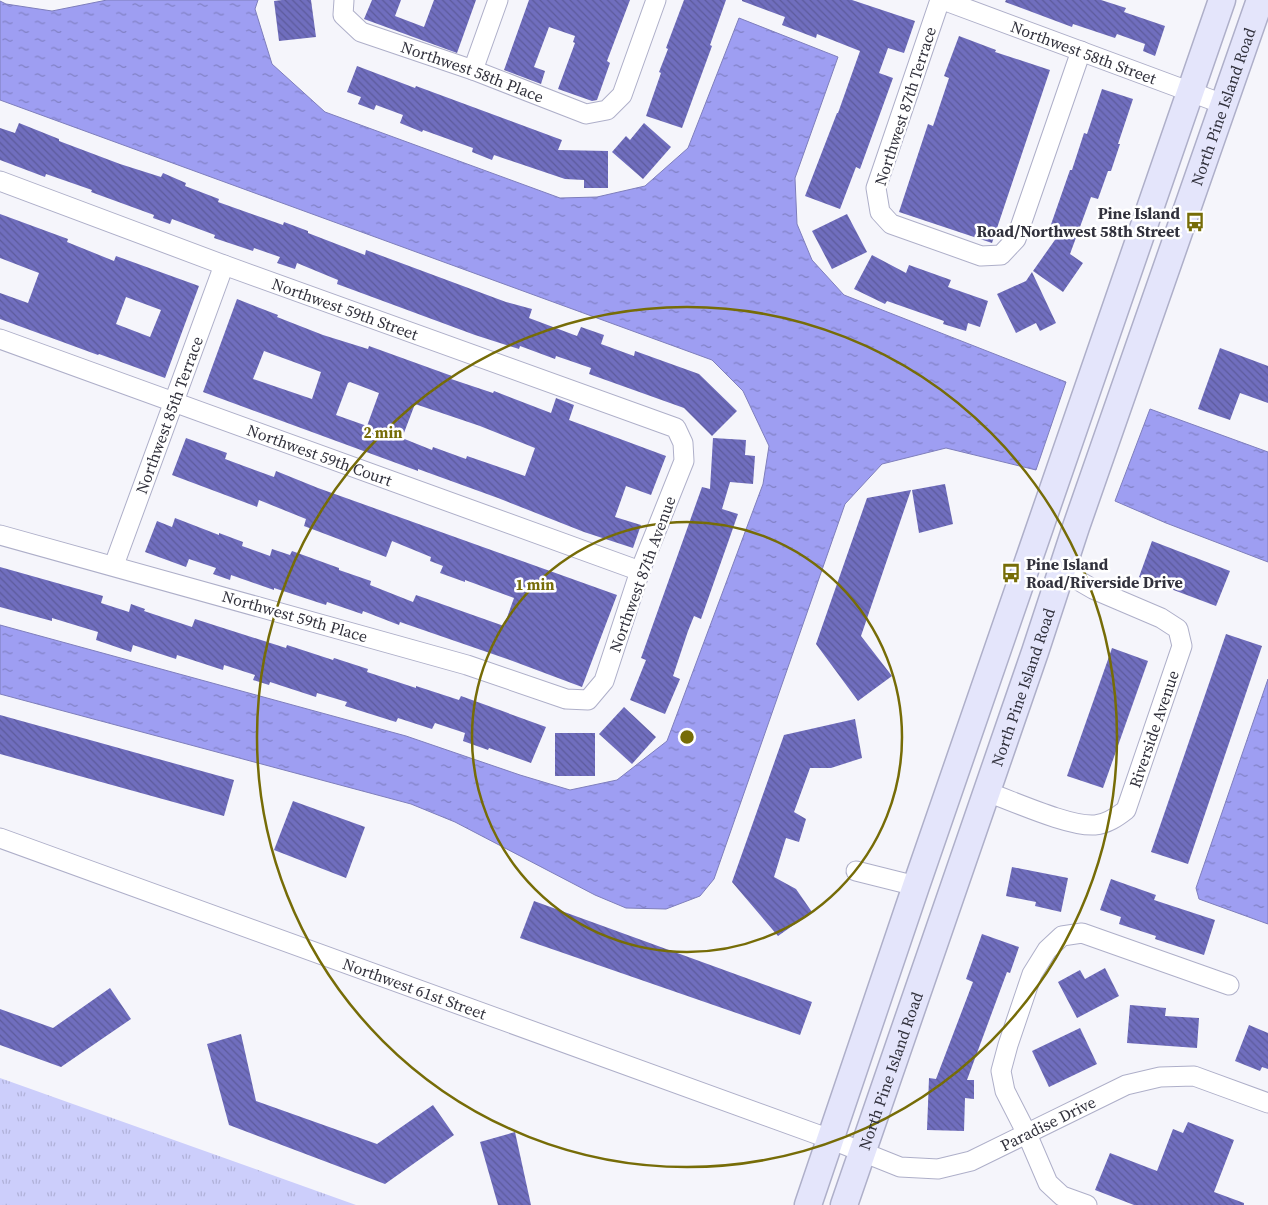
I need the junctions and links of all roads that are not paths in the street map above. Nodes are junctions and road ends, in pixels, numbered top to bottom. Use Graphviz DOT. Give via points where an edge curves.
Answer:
graph roads {
  1 [pos="498,0"];
  2 [pos="656,0"];
  3 [pos="942,0"];
  4 [pos="1222,0"];
  5 [pos="1260,0"];
  6 [pos="343,8"];
  7 [pos="1081,51"];
  8 [pos="473,70"];
  9 [pos="1189,92"];
  10 [pos="1222,104"];
  11 [pos="0,181"];
  12 [pos="224,265"];
  13 [pos="0,339"];
  14 [pos="174,402"];
  15 [pos="682,443"];
  16 [pos="0,534"];
  17 [pos="114,565"];
  18 [pos="640,571"];
  19 [pos="1062,571"];
  20 [pos="588,700"];
  21 [pos="987,792"];
  22 [pos="0,838"];
  23 [pos="856,871"];
  24 [pos="916,886"];
  25 [pos="1229,985"];
  26 [pos="1268,1103"];
  27 [pos="1027,1134"];
  28 [pos="830,1139"];
  29 [pos="862,1152"];
  30 [pos="808,1205"];
  31 [pos="844,1205"];
  32 [pos="1087,1205"];
  1 -- 8 [label="street"];
  2 -- 8 [label="street, Northwest 58th Place" via="622,95 607,110 586,114"];
  3 -- 7 [label="street, Northwest 58th Street"];
  3 -- 7 [label="street, Northwest 87th Terrace" via="876,188 880,212 891,224 981,256 1001,255 1016,239"];
  4 -- 9 [label="main road"];
  5 -- 10 [label="main road, North Pine Island Road"];
  6 -- 8 [label="street, Northwest 58th Place" via="361,32"];
  7 -- 9 [label="street, Northwest 58th Street"];
  9 -- 10 [label="street, Northwest 58th Street"];
  9 -- 24 [label="main road"];
  10 -- 19 [label="main road, North Pine Island Road"];
  11 -- 12 [label="street, Northwest 59th Street"];
  12 -- 14 [label="street, Northwest 85th Terrace"];
  12 -- 15 [label="street, Northwest 59th Street" via="676,428"];
  13 -- 14 [label="street, Northwest 59th Court"];
  14 -- 17 [label="street, Northwest 85th Terrace"];
  14 -- 18 [label="street, Northwest 59th Court"];
  15 -- 18 [label="street, Northwest 87th Avenue" via="684,461"];
  16 -- 17 [label="street, Northwest 59th Place"];
  17 -- 20 [label="street, Northwest 59th Place" via="467,665 566,699"];
  18 -- 20 [label="street, Northwest 87th Avenue" via="604,681"];
  19 -- 21 [label="main road, North Pine Island Road"];
  19 -- 21 [label="street, Riverside Avenue" via="1093,589 1161,618 1178,629 1182,646 1126,810 1111,821 1095,825 1072,822"];
  21 -- 29 [label="main road, North Pine Island Road"];
  22 -- 28 [label="street, Northwest 61st Street"];
  23 -- 24 [label="street"];
  24 -- 28 [label="main road"];
  25 -- 27 [label="street" via="1082,933 1062,936 1046,950 1032,974 1001,1071 1005,1091"];
  26 -- 27 [label="street, Paradise Drive" via="1194,1076 1160,1077 1126,1085"];
  27 -- 29 [label="street, Paradise Drive" via="971,1161 938,1169 900,1167"];
  27 -- 32 [label="street" via="1048,1183 1062,1196"];
  28 -- 29 [label="street, Paradise Drive"];
  28 -- 30 [label="main road"];
  29 -- 31 [label="main road, North Pine Island Road"];
}
